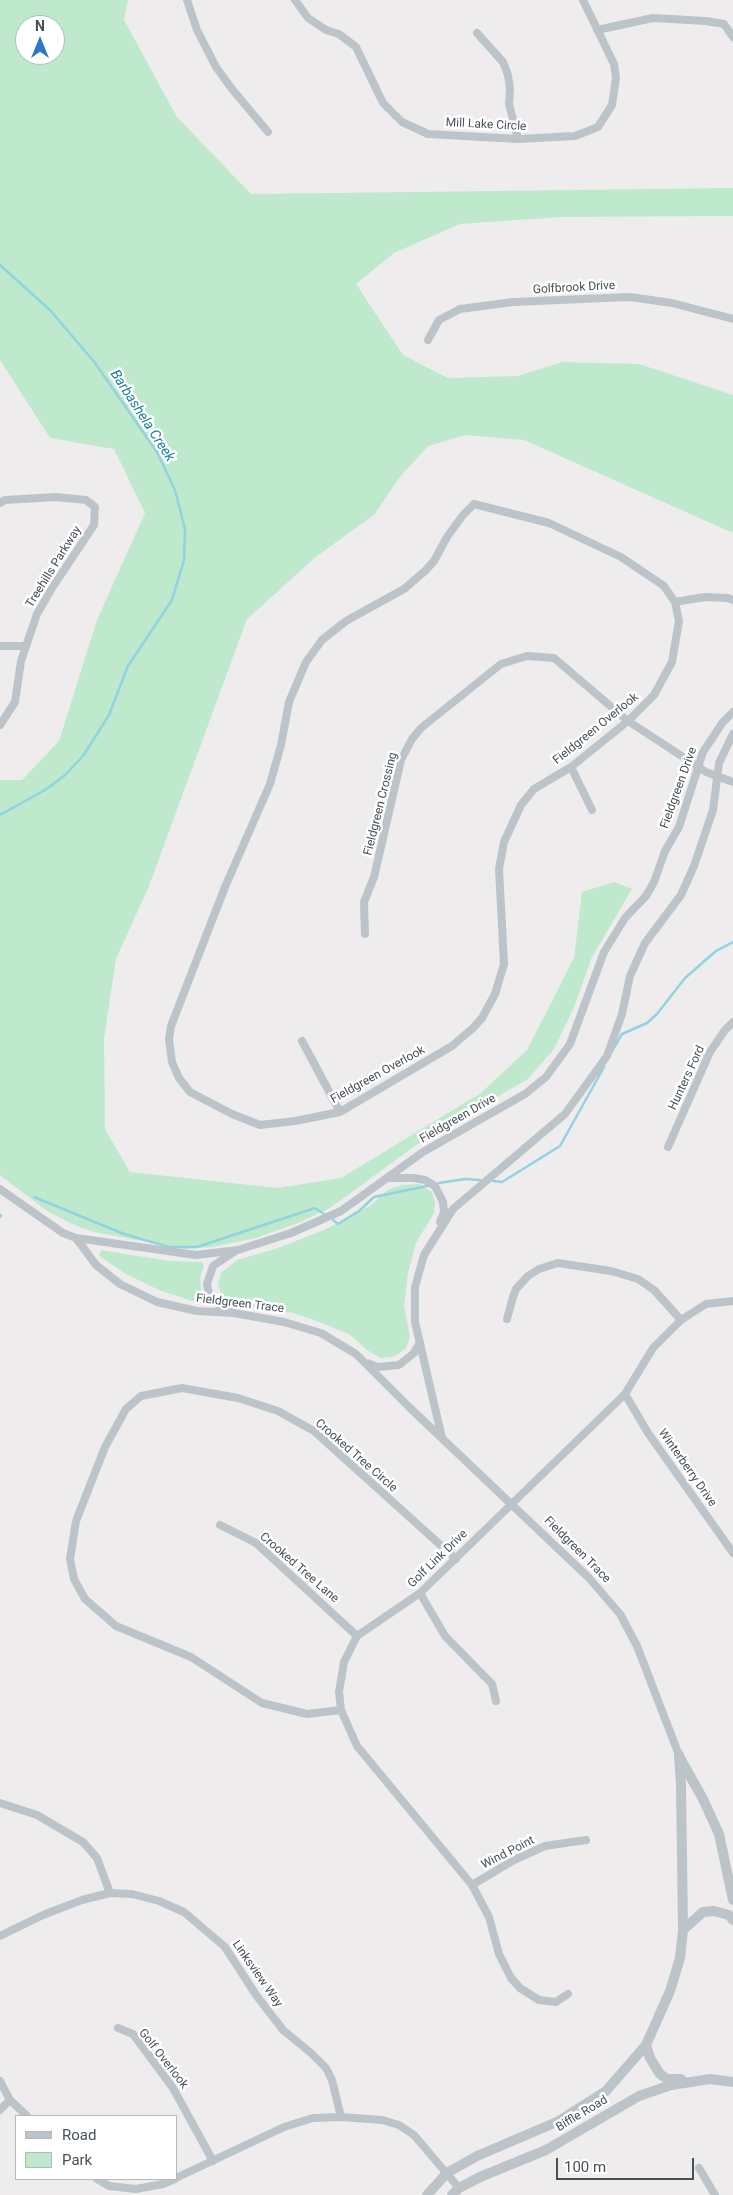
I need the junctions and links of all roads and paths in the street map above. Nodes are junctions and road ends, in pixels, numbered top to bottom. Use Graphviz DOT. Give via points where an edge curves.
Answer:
graph roads {
  1 [pos="187,0"];
  2 [pos="295,0"];
  3 [pos="583,0"];
  4 [pos="597,30"];
  5 [pos="477,33"];
  6 [pos="733,37"];
  7 [pos="268,132"];
  8 [pos="518,139"];
  9 [pos="733,319"];
  10 [pos="428,340"];
  11 [pos="0,492"];
  12 [pos="3,502"];
  13 [pos="733,600"];
  14 [pos="675,602"];
  15 [pos="0,646"];
  16 [pos="25,646"];
  17 [pos="733,712"];
  18 [pos="628,721"];
  19 [pos="0,725"];
  20 [pos="733,734"];
  21 [pos="697,766"];
  22 [pos="571,767"];
  23 [pos="716,776"];
  24 [pos="733,782"];
  25 [pos="592,810"];
  26 [pos="365,934"];
  27 [pos="733,1022"];
  28 [pos="302,1041"];
  29 [pos="340,1112"];
  30 [pos="668,1147"];
  31 [pos="388,1179"];
  32 [pos="0,1188"];
  33 [pos="438,1231"];
  34 [pos="76,1238"];
  35 [pos="238,1250"];
  36 [pos="733,1301"];
  37 [pos="234,1314"];
  38 [pos="507,1319"];
  39 [pos="680,1320"];
  40 [pos="420,1342"];
  41 [pos="365,1363"];
  42 [pos="625,1394"];
  43 [pos="442,1438"];
  44 [pos="512,1503"];
  45 [pos="220,1525"];
  46 [pos="733,1553"];
  47 [pos="456,1559"];
  48 [pos="420,1593"];
  49 [pos="358,1636"];
  50 [pos="496,1702"];
  51 [pos="341,1710"];
  52 [pos="679,1755"];
  53 [pos="0,1803"];
  54 [pos="586,1840"];
  55 [pos="472,1885"];
  56 [pos="110,1893"];
  57 [pos="733,1900"];
  58 [pos="733,1920"];
  59 [pos="682,1930"];
  60 [pos="0,1936"];
  61 [pos="568,1994"];
  62 [pos="118,2028"];
  63 [pos="646,2045"];
  64 [pos="710,2079"];
  65 [pos="0,2081"];
  66 [pos="733,2082"];
  67 [pos="10,2100"];
  68 [pos="588,2103"];
  69 [pos="0,2110"];
  70 [pos="26,2115"];
  71 [pos="341,2117"];
  72 [pos="213,2161"];
  73 [pos="699,2168"];
  74 [pos="448,2173"];
  75 [pos="178,2177"];
  76 [pos="99,2180"];
  77 [pos="172,2180"];
  78 [pos="109,2186"];
  79 [pos="455,2192"];
  80 [pos="106,2195"];
  81 [pos="427,2195"];
  82 [pos="715,2195"];
  1 -- 7 [label="street" via="197,30 216,67"];
  2 -- 8 [label="street, Mill Lake Circle" via="308,18 339,34 356,48 384,102 402,122 428,134"];
  3 -- 4 [label="street, Mill Lake Circle"];
  4 -- 6 [label="street" via="653,18 706,20 724,24"];
  4 -- 8 [label="street, Mill Lake Circle" via="614,64 616,78 612,105 598,127 576,136"];
  5 -- 8 [label="street" via="503,62"];
  9 -- 10 [label="street, Golfbrook Drive" via="672,303 630,297 513,302 460,309 439,320"];
  11 -- 12 [label="street, Treehills Parkway"];
  12 -- 16 [label="street, Treehills Parkway" via="38,497 72,498 86,500 95,507 94,524 37,614"];
  13 -- 14 [label="street" via="704,597"];
  14 -- 18 [label="street, Fieldgreen Overlook" via="679,621 672,662 654,694"];
  14 -- 29 [label="street, Fieldgreen Overlook" via="664,586 622,557 550,523 474,504 463,514 425,571 404,589 346,621 322,640 306,662 289,702 270,784 225,887 171,1026 169,1053 179,1078 190,1092 260,1125 295,1122"];
  15 -- 16 [label="street"];
  16 -- 19 [label="street, Treehills Parkway" via="15,702"];
  17 -- 21 [label="street, Fieldgreen Drive" via="723,722"];
  18 -- 21 [label="street, Fieldgreen Crossing"];
  18 -- 22 [label="street, Fieldgreen Overlook"];
  18 -- 26 [label="street, Fieldgreen Crossing" via="554,658 514,658 488,672 421,728 401,760 374,877 364,902"];
  20 -- 23 [label="street"];
  21 -- 23 [label="street, Fieldgreen Crossing"];
  21 -- 31 [label="street, Fieldgreen Drive" via="679,827 665,851 654,882 646,896 625,918 604,952 575,1031 556,1066 526,1094 434,1145"];
  22 -- 25 [label="street"];
  22 -- 29 [label="street, Fieldgreen Overlook" via="534,789 508,829 499,869 504,964 495,994 482,1018 452,1046"];
  23 -- 24 [label="street, Fieldgreen Crossing"];
  23 -- 33 [label="street" via="713,810 694,866 681,895 645,943 630,976 622,1014 607,1056 565,1114 453,1210"];
  27 -- 30 [label="street, Hunters Ford" via="710,1052"];
  28 -- 29 [label="street"];
  31 -- 33 [label="street" via="413,1178 435,1186 444,1212"];
  31 -- 35 [label="street, Fieldgreen Drive" via="333,1215"];
  32 -- 34 [label="street, Fieldgreen Drive" via="62,1233"];
  33 -- 40 [label="street" via="424,1255 415,1287 415,1322"];
  34 -- 35 [label="street, Fieldgreen Drive" via="196,1255"];
  34 -- 37 [label="street, Fieldgreen Trace" via="96,1265 120,1284 157,1302 189,1310"];
  35 -- 37 [label="street" via="213,1266 208,1284 210,1294 219,1305"];
  36 -- 39 [label="street, Golf Link Drive" via="706,1304"];
  37 -- 41 [label="street, Fieldgreen Trace" via="284,1322 321,1333"];
  38 -- 39 [label="street" via="513,1297 528,1276 558,1263 611,1271 638,1279 654,1290"];
  39 -- 42 [label="street, Golf Link Drive" via="653,1348"];
  40 -- 41 [label="street" via="414,1353 399,1365 378,1367"];
  40 -- 43 [label="street"];
  41 -- 43 [label="street, Fieldgreen Trace"];
  42 -- 44 [label="street, Golf Link Drive"];
  42 -- 46 [label="street, Winterberry Drive" via="648,1433"];
  43 -- 44 [label="street, Fieldgreen Trace"];
  44 -- 47 [label="street, Golf Link Drive"];
  44 -- 52 [label="street, Fieldgreen Trace" via="590,1578 620,1614 638,1646"];
  45 -- 49 [label="street, Crooked Tree Lane" via="256,1543"];
  47 -- 48 [label="street, Golf Link Drive"];
  47 -- 51 [label="street, Crooked Tree Circle" via="314,1431 278,1411 238,1398 182,1388 141,1396 126,1409 105,1447 76,1521 70,1559 74,1579 85,1599 116,1626 191,1657 262,1703 307,1714"];
  48 -- 49 [label="street, Golf Link Drive"];
  48 -- 50 [label="street" via="445,1636 492,1684"];
  49 -- 51 [label="street, Golf Link Drive" via="344,1662 339,1692"];
  51 -- 55 [label="street, Golf Link Drive" via="357,1746"];
  52 -- 57 [label="street" via="719,1834"];
  52 -- 59 [label="street, Fieldgreen Trace"];
  53 -- 56 [label="street" via="37,1815 83,1842 98,1858"];
  54 -- 55 [label="street, Wind Point" via="545,1846"];
  55 -- 61 [label="street, Golf Link Drive" via="511,1978 539,2000 556,2002"];
  56 -- 60 [label="street, Linksview Way" via="74,1903"];
  56 -- 71 [label="street, Linksview Way" via="132,1894 184,1912 225,1947 283,2030 326,2068"];
  58 -- 59 [label="street" via="729,1915 703,1912"];
  59 -- 63 [label="street, Fieldgreen Trace" via="675,1974"];
  62 -- 72 [label="street, Golf Overlook" via="133,2034 173,2088"];
  63 -- 64 [label="street" via="650,2058 667,2079"];
  63 -- 68 [label="street, Fieldgreen Trace" via="618,2080"];
  64 -- 66 [label="street, Biffle Road"];
  64 -- 79 [label="street, Biffle Road" via="671,2085 639,2096 546,2150 480,2177"];
  65 -- 67 [label="street"];
  67 -- 69 [label="street"];
  67 -- 70 [label="street"];
  68 -- 74 [label="street, Biffle Road" via="559,2121 477,2156"];
  71 -- 72 [label="street" via="313,2118 284,2127"];
  71 -- 74 [label="street" via="382,2120 399,2125 414,2135"];
  72 -- 75 [label="street"];
  73 -- 82 [label="street"];
  74 -- 79 [label="street"];
  74 -- 81 [label="street, Biffle Road"];
  76 -- 78 [label="street"];
  77 -- 78 [label="street" via="136,2189"];
  78 -- 80 [label="street"];
}
